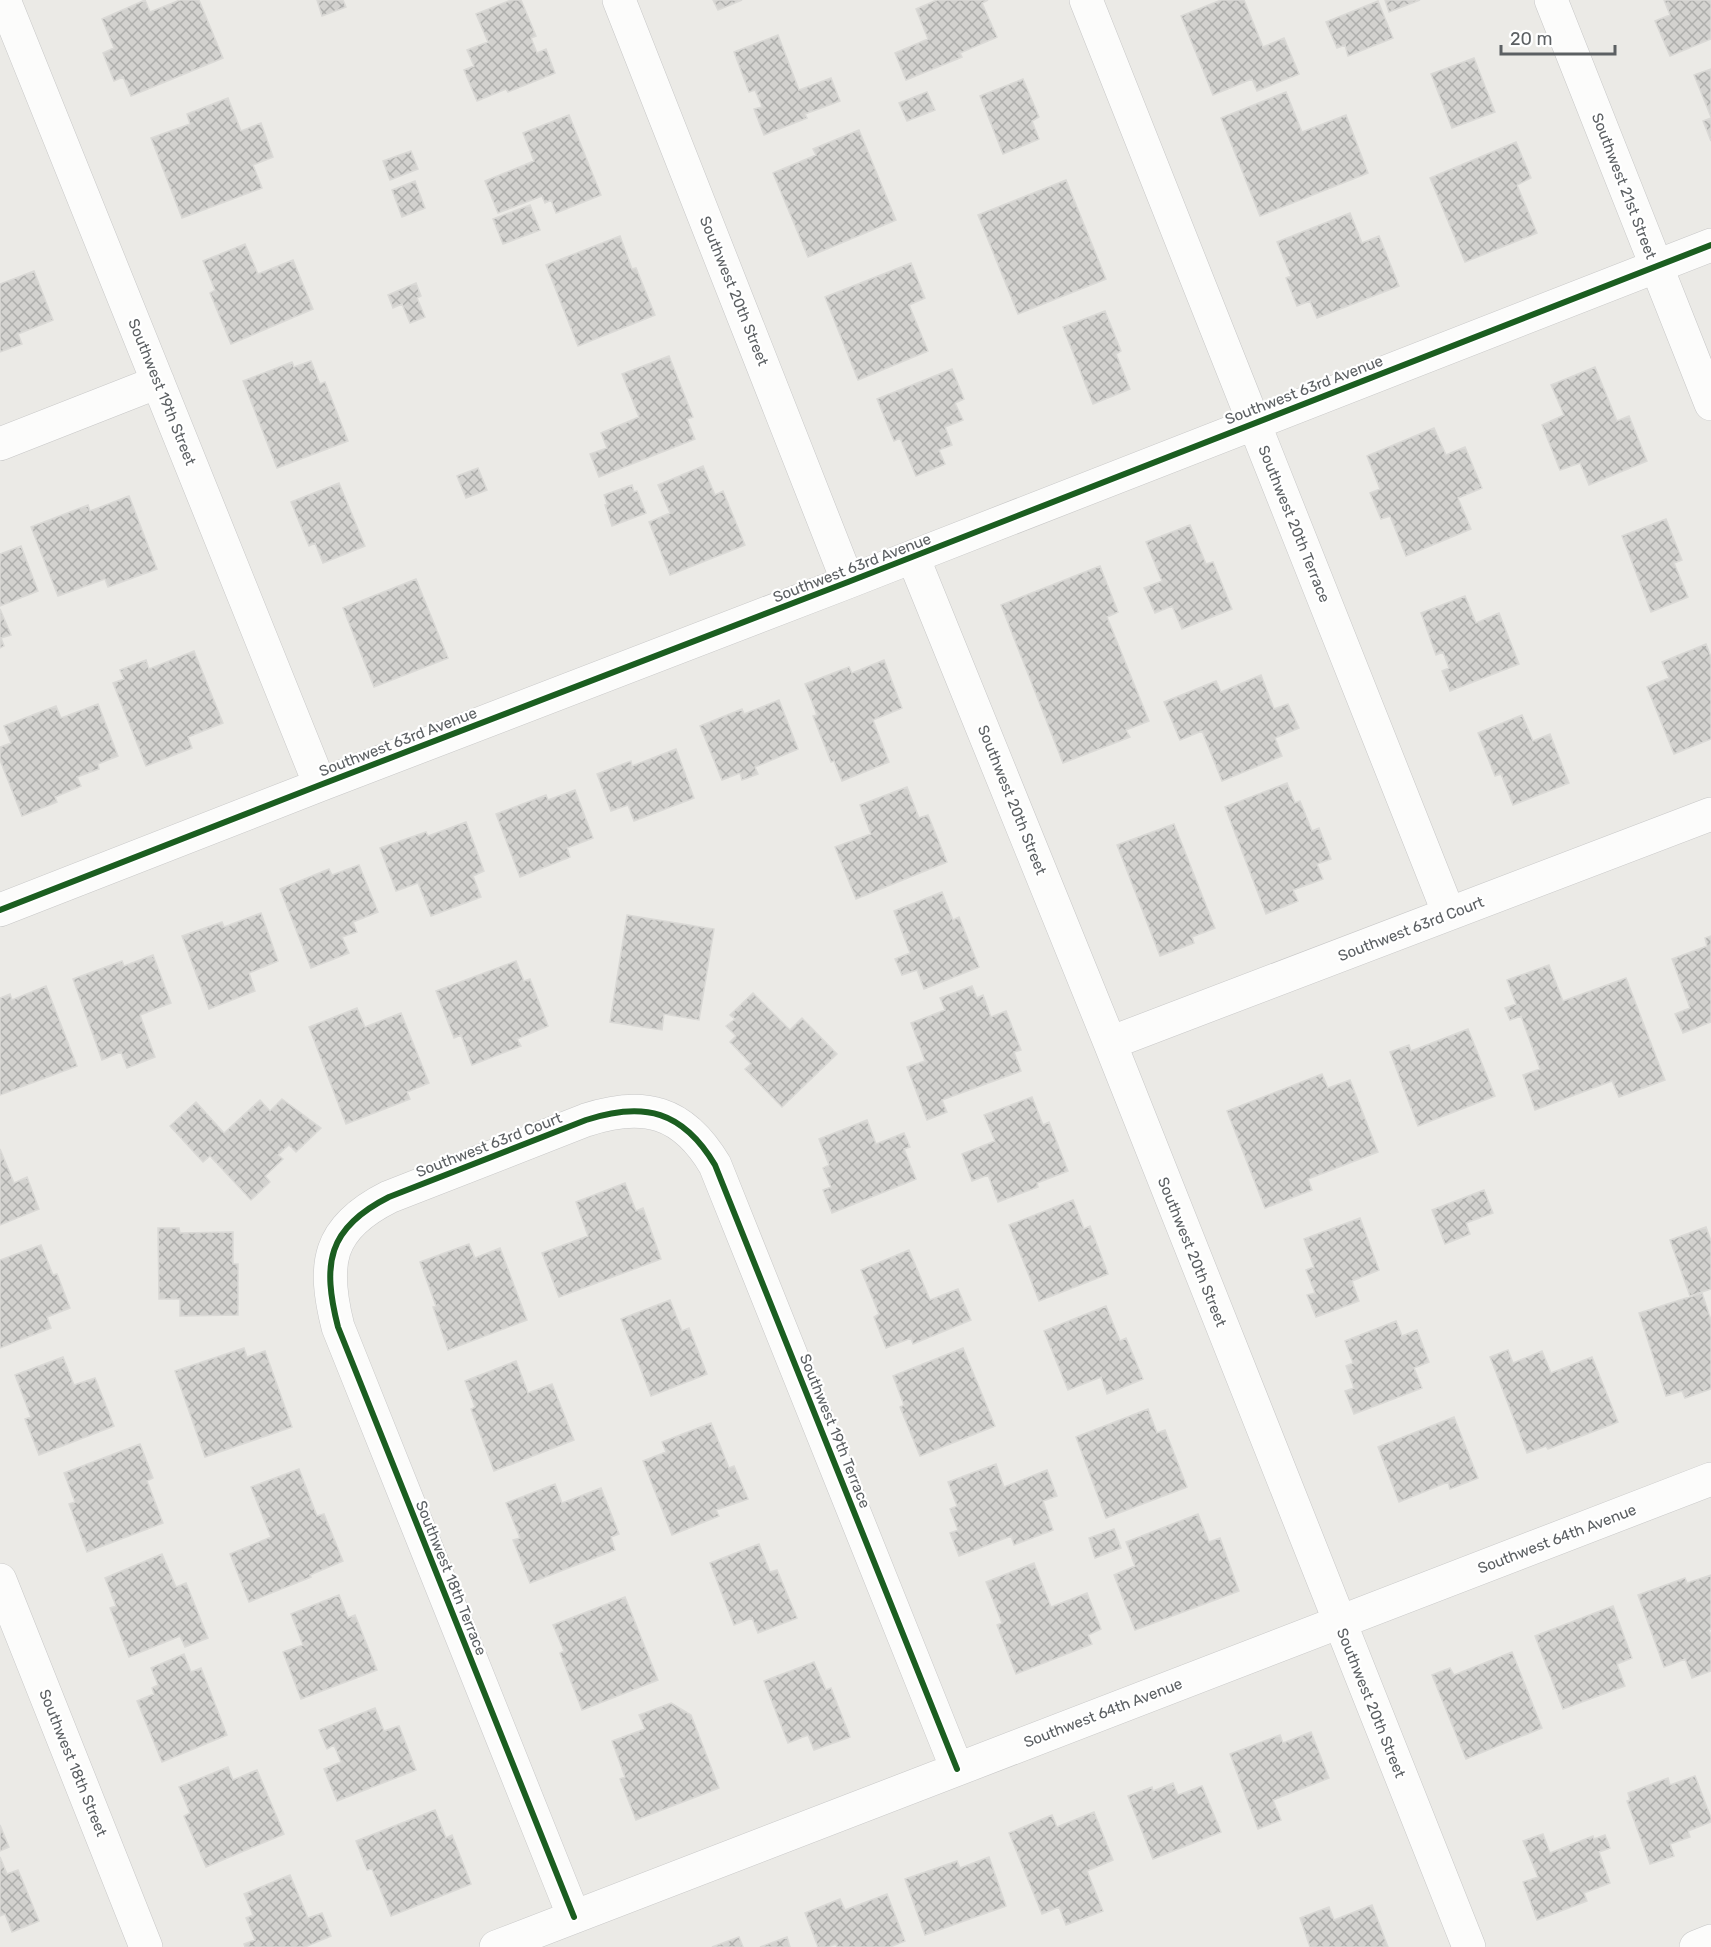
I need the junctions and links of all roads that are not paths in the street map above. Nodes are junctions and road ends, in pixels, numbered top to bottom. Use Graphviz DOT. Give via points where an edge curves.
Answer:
graph roads {
  1 [pos="4,0"];
  2 [pos="619,0"];
  3 [pos="1086,0"];
  4 [pos="1551,0"];
  5 [pos="1711,245"];
  6 [pos="1656,267"];
  7 [pos="158,382"];
  8 [pos="1711,404"];
  9 [pos="1254,423"];
  10 [pos="0,444"];
  11 [pos="913,557"];
  12 [pos="848,582"];
  13 [pos="320,785"];
  14 [pos="1711,814"];
  15 [pos="0,910"];
  16 [pos="1449,914"];
  17 [pos="1110,1043"];
  18 [pos="669,1118"];
  19 [pos="337,1244"];
  20 [pos="1711,1479"];
  21 [pos="0,1580"];
  22 [pos="1340,1623"];
  23 [pos="957,1769"];
  24 [pos="574,1917"];
  25 [pos="1711,1941"];
  26 [pos="498,1946"];
  27 [pos="146,1947"];
  28 [pos="1469,1947"];
  29 [pos="1696,1947"];
  1 -- 7 [label="street, Southwest 19th Street"];
  2 -- 12 [label="street, Southwest 20th Street"];
  3 -- 9 [label="street, Southwest 20th Terrace"];
  4 -- 6 [label="street, Southwest 21st Street"];
  5 -- 6 [label="street, Southwest 63rd Avenue"];
  6 -- 8 [label="street, Southwest 21st Street"];
  6 -- 9 [label="street, Southwest 63rd Avenue"];
  7 -- 10 [label="street"];
  7 -- 13 [label="street, Southwest 19th Street"];
  9 -- 11 [label="street, Southwest 63rd Avenue"];
  9 -- 16 [label="street, Southwest 20th Terrace"];
  11 -- 12 [label="street, Southwest 63rd Avenue"];
  11 -- 17 [label="street, Southwest 20th Street"];
  12 -- 13 [label="street, Southwest 63rd Avenue"];
  13 -- 15 [label="street, Southwest 63rd Avenue"];
  14 -- 16 [label="street, Southwest 63rd Court"];
  16 -- 17 [label="street, Southwest 63rd Court"];
  17 -- 22 [label="street, Southwest 20th Street"];
  18 -- 19 [label="street, Southwest 63rd Court" via="631,1111 586,1120 389,1197 356,1218"];
  18 -- 23 [label="street, Southwest 19th Terrace" via="695,1136 724,1185"];
  19 -- 24 [label="street, Southwest 18th Terrace" via="329,1281 338,1327"];
  20 -- 22 [label="street, Southwest 64th Avenue"];
  21 -- 27 [label="street, Southwest 18th Street"];
  22 -- 23 [label="street, Southwest 64th Avenue"];
  22 -- 28 [label="street, Southwest 20th Street"];
  23 -- 24 [label="street, Southwest 64th Avenue"];
  24 -- 26 [label="street, Southwest 64th Avenue"];
  25 -- 29 [label="street"];
}
